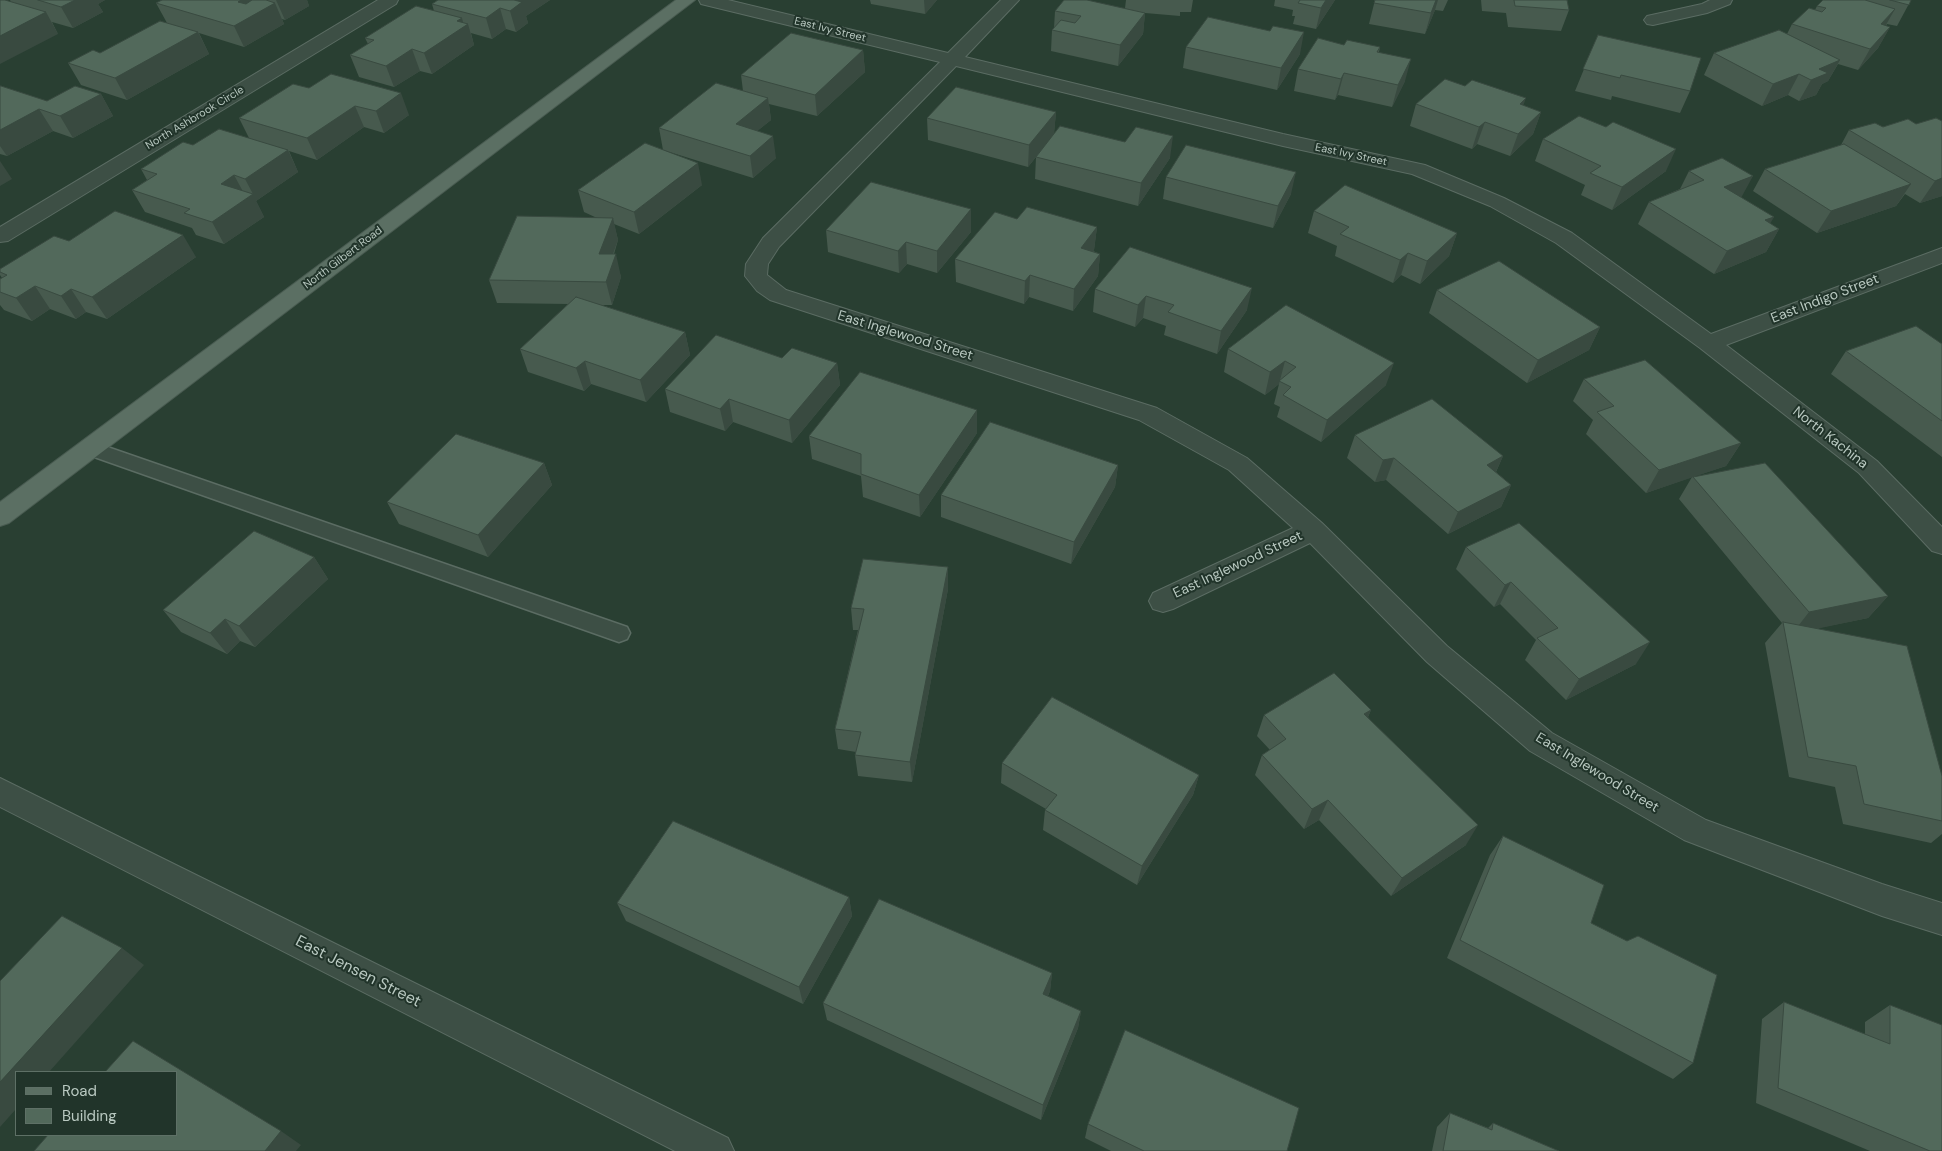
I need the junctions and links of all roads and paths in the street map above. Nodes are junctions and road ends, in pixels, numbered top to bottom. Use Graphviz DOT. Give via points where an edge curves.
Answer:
graph roads {
  1 [pos="390,0"];
  2 [pos="686,0"];
  3 [pos="707,0"];
  4 [pos="1011,0"];
  5 [pos="1724,0"];
  6 [pos="1653,20"];
  7 [pos="953,60"];
  8 [pos="0,236"];
  9 [pos="1942,255"];
  10 [pos="1708,343"];
  11 [pos="90,448"];
  12 [pos="0,516"];
  13 [pos="1313,530"];
  14 [pos="1942,544"];
  15 [pos="1163,601"];
  16 [pos="619,633"];
  17 [pos="0,792"];
  18 [pos="1942,919"];
  19 [pos="715,1151"];
  1 -- 8 [label="street, North Ashbrook Circle"];
  2 -- 11 [label="main road, North Gilbert Road"];
  3 -- 7 [label="street, East Ivy Street"];
  4 -- 7 [label="street"];
  5 -- 6 [label="street" via="1706,8"];
  7 -- 10 [label="street, East Ivy Street" via="1283,140 1418,169 1497,202 1564,238"];
  7 -- 13 [label="street, East Inglewood Street" via="771,243 757,264 756,276 778,295 1148,414 1238,464"];
  9 -- 10 [label="street, East Indigo Street"];
  10 -- 14 [label="street, North Kachina" via="1868,467"];
  11 -- 12 [label="main road, North Gilbert Road"];
  11 -- 16 [label="lane"];
  13 -- 15 [label="street, East Inglewood Street"];
  13 -- 18 [label="street, East Inglewood Street" via="1437,654 1541,742 1695,830"];
  17 -- 19 [label="street, East Jensen Street"];
}
